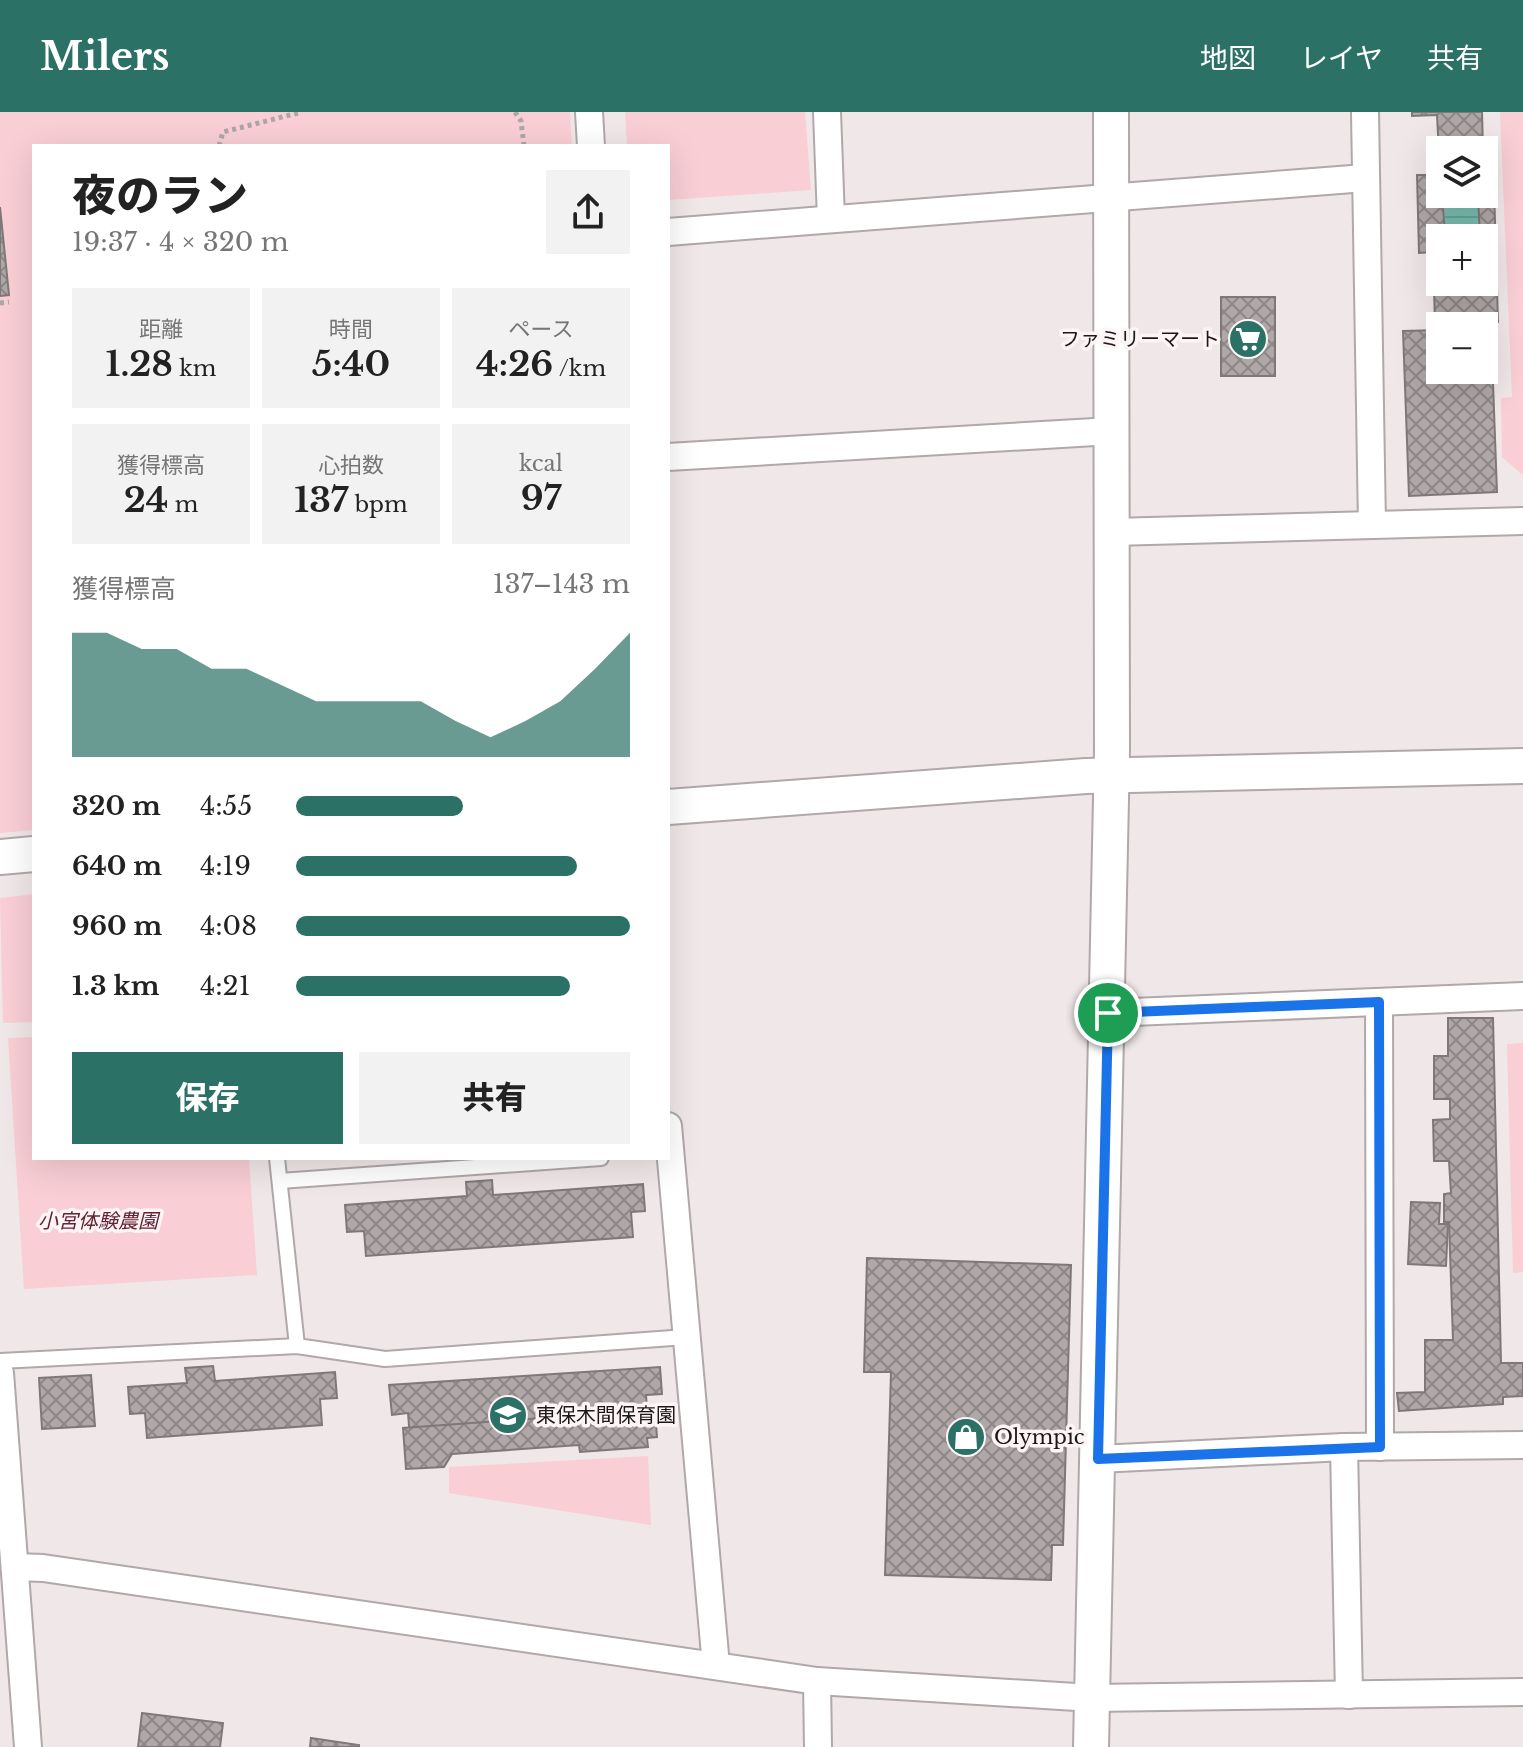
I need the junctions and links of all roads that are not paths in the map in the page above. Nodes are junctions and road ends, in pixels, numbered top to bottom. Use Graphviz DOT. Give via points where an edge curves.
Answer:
graph roads {
  1 [pos="589,112"];
  2 [pos="827,112"];
  3 [pos="1111,112"];
  4 [pos="1365,112"];
  5 [pos="591,144"];
  6 [pos="1365,178"];
  7 [pos="1111,196"];
  8 [pos="831,219"];
  9 [pos="670,232"];
  10 [pos="1112,431"];
  11 [pos="670,457"];
  12 [pos="1523,521"];
  13 [pos="1372,525"];
  14 [pos="1112,532"];
  15 [pos="1523,766"];
  16 [pos="1112,775"];
  17 [pos="670,807"];
  18 [pos="32,854"];
  19 [pos="0,857"];
  20 [pos="1523,996"];
  21 [pos="1379,1002"];
  22 [pos="1108,1013"];
  23 [pos="277,1160"];
  24 [pos="573,1160"];
  25 [pos="670,1160"];
  26 [pos="280,1181"];
  27 [pos="686,1337"];
  28 [pos="297,1346"];
  29 [pos="0,1361"];
  30 [pos="0,1373"];
  31 [pos="1523,1445"];
  32 [pos="1344,1447"];
  33 [pos="1380,1447"];
  34 [pos="1098,1459"];
  35 [pos="16,1567"];
  36 [pos="716,1666"];
  37 [pos="817,1681"];
  38 [pos="1523,1692"];
  39 [pos="1349,1695"];
  40 [pos="1092,1698"];
  41 [pos="28,1747"];
  42 [pos="818,1747"];
  43 [pos="1091,1747"];
  1 -- 5 [label="street"];
  2 -- 8 [label="street"];
  3 -- 7 [label="street"];
  4 -- 6 [label="street"];
  6 -- 7 [label="street"];
  6 -- 13 [label="street"];
  7 -- 8 [label="street"];
  7 -- 10 [label="street"];
  8 -- 9 [label="street"];
  10 -- 11 [label="street"];
  10 -- 14 [label="street"];
  12 -- 13 [label="street"];
  13 -- 14 [label="street"];
  14 -- 16 [label="street"];
  15 -- 16 [label="street"];
  16 -- 17 [label="street"];
  16 -- 22 [label="street"];
  18 -- 19 [label="street"];
  20 -- 21 [label="street"];
  21 -- 22 [label="street"];
  21 -- 33 [label="street"];
  22 -- 34 [label="street"];
  23 -- 26 [label="lane"];
  24 -- 26 [label="lane"];
  25 -- 27 [label="street"];
  26 -- 28 [label="lane"];
  27 -- 28 [label="lane" via="385,1359"];
  27 -- 36 [label="street"];
  28 -- 29 [label="lane"];
  30 -- 35 [label="street"];
  31 -- 33 [label="street"];
  32 -- 33 [label="street"];
  32 -- 34 [label="street"];
  32 -- 39 [label="street"];
  34 -- 40 [label="street"];
  35 -- 36 [label="street"];
  35 -- 41 [label="street"];
  36 -- 37 [label="street"];
  37 -- 40 [label="street"];
  37 -- 42 [label="street"];
  38 -- 39 [label="street"];
  39 -- 40 [label="street"];
  40 -- 43 [label="street"];
}
